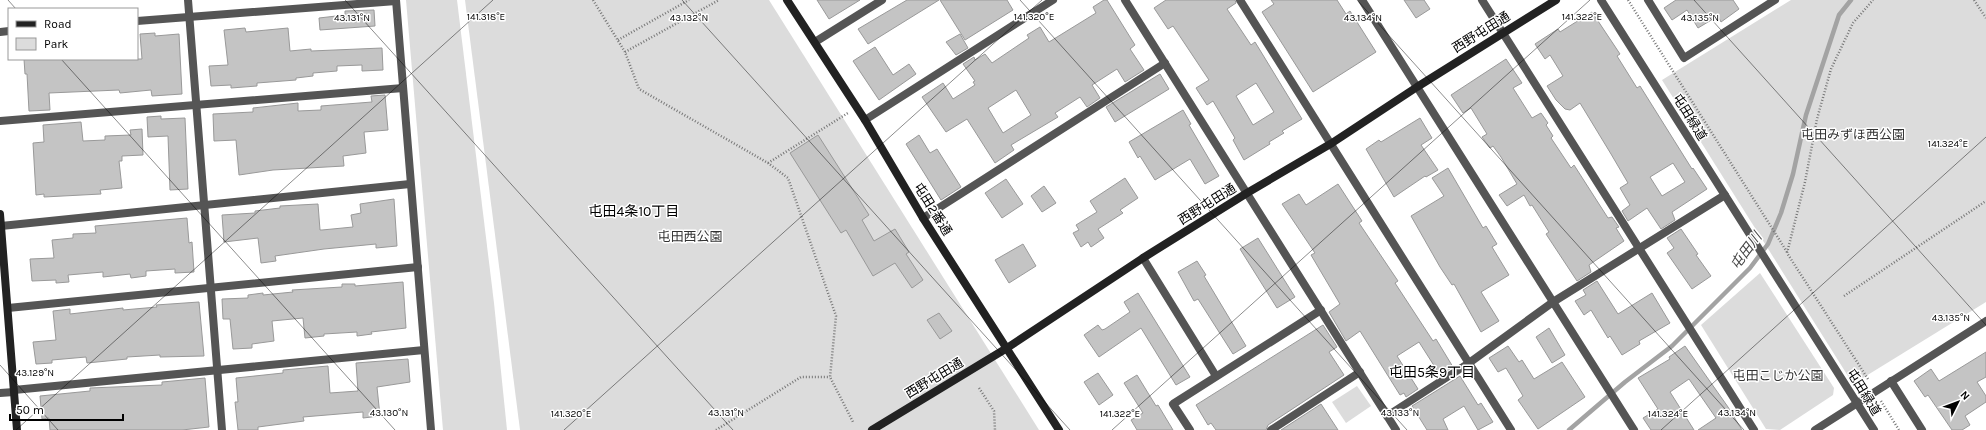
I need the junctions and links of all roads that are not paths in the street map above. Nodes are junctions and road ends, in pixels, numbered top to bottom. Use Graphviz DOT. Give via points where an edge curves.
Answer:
graph roads {
  1 [pos="188,0"];
  2 [pos="396,0"];
  3 [pos="788,0"];
  4 [pos="882,0"];
  5 [pos="1053,0"];
  6 [pos="1125,0"];
  7 [pos="1240,0"];
  8 [pos="1362,0"];
  9 [pos="1482,0"];
  10 [pos="1556,0"];
  11 [pos="1601,0"];
  12 [pos="1648,0"];
  13 [pos="1775,0"];
  14 [pos="190,17"];
  15 [pos="138,21"];
  16 [pos="1502,33"];
  17 [pos="815,42"];
  18 [pos="1165,63"];
  19 [pos="1417,87"];
  20 [pos="403,88"];
  21 [pos="196,104"];
  22 [pos="865,120"];
  23 [pos="0,121"];
  24 [pos="1332,143"];
  25 [pos="410,184"];
  26 [pos="1247,193"];
  27 [pos="1725,195"];
  28 [pos="205,205"];
  29 [pos="0,214"];
  30 [pos="923,218"];
  31 [pos="1,226"];
  32 [pos="1640,249"];
  33 [pos="1143,258"];
  34 [pos="418,267"];
  35 [pos="212,287"];
  36 [pos="1553,302"];
  37 [pos="5,305"];
  38 [pos="1321,310"];
  39 [pos="1986,321"];
  40 [pos="1007,348"];
  41 [pos="424,350"];
  42 [pos="1469,363"];
  43 [pos="218,370"];
  44 [pos="1360,372"];
  45 [pos="1216,376"];
  46 [pos="1891,381"];
  47 [pos="14,391"];
  48 [pos="0,393"];
  49 [pos="1857,403"];
  50 [pos="1387,416"];
  51 [pos="17,430"];
  52 [pos="222,430"];
  53 [pos="431,430"];
  54 [pos="872,430"];
  55 [pos="1059,430"];
  56 [pos="1190,430"];
  57 [pos="1271,430"];
  58 [pos="1396,430"];
  59 [pos="1511,430"];
  60 [pos="1634,430"];
  61 [pos="1754,430"];
  62 [pos="1815,430"];
  63 [pos="1874,430"];
  64 [pos="1922,430"];
  1 -- 14 [label="street"];
  2 -- 14 [label="street"];
  2 -- 20 [label="street"];
  3 -- 17 [label="street, 屯田2番通"];
  4 -- 17 [label="street"];
  5 -- 22 [label="street"];
  6 -- 18 [label="street"];
  7 -- 24 [label="street"];
  8 -- 19 [label="street"];
  9 -- 16 [label="street"];
  10 -- 16 [label="street, 西野屯田通"];
  11 -- 27 [label="street, 屯田緑道"];
  12 -- 13 [label="street" via="1684,58"];
  14 -- 15 [label="street"];
  14 -- 21 [label="street"];
  16 -- 19 [label="street, 西野屯田通"];
  16 -- 32 [label="street"];
  17 -- 22 [label="street, 屯田2番通"];
  18 -- 26 [label="street"];
  18 -- 30 [label="street"];
  19 -- 24 [label="street, 西野屯田通"];
  19 -- 36 [label="street"];
  20 -- 21 [label="street"];
  20 -- 25 [label="street"];
  21 -- 23 [label="street"];
  21 -- 28 [label="street"];
  22 -- 30 [label="street, 屯田2番通"];
  24 -- 26 [label="street, 西野屯田通"];
  24 -- 42 [label="street"];
  25 -- 28 [label="street"];
  25 -- 34 [label="street"];
  26 -- 33 [label="street, 西野屯田通"];
  26 -- 38 [label="street"];
  27 -- 32 [label="street"];
  27 -- 49 [label="street, 屯田緑道"];
  28 -- 31 [label="street"];
  28 -- 35 [label="street"];
  29 -- 31 [label="street"];
  30 -- 40 [label="street, 屯田2番通"];
  31 -- 37 [label="street"];
  32 -- 36 [label="street"];
  32 -- 61 [label="street"];
  33 -- 40 [label="street, 西野屯田通"];
  33 -- 45 [label="street"];
  34 -- 35 [label="street"];
  34 -- 41 [label="street"];
  35 -- 37 [label="street"];
  35 -- 43 [label="street"];
  36 -- 42 [label="street"];
  36 -- 60 [label="street"];
  37 -- 47 [label="street"];
  38 -- 44 [label="street"];
  38 -- 45 [label="street"];
  39 -- 46 [label="street"];
  40 -- 54 [label="street, 西野屯田通"];
  40 -- 55 [label="street, 屯田2番通"];
  41 -- 43 [label="street"];
  41 -- 53 [label="street"];
  42 -- 50 [label="street"];
  42 -- 59 [label="street"];
  43 -- 47 [label="street"];
  43 -- 52 [label="street"];
  44 -- 50 [label="street"];
  44 -- 57 [label="street"];
  45 -- 56 [label="street" via="1173,404"];
  46 -- 49 [label="street"];
  46 -- 64 [label="street"];
  47 -- 48 [label="street"];
  47 -- 51 [label="street"];
  49 -- 62 [label="street"];
  49 -- 63 [label="street, 屯田緑道"];
  50 -- 58 [label="street"];
}
